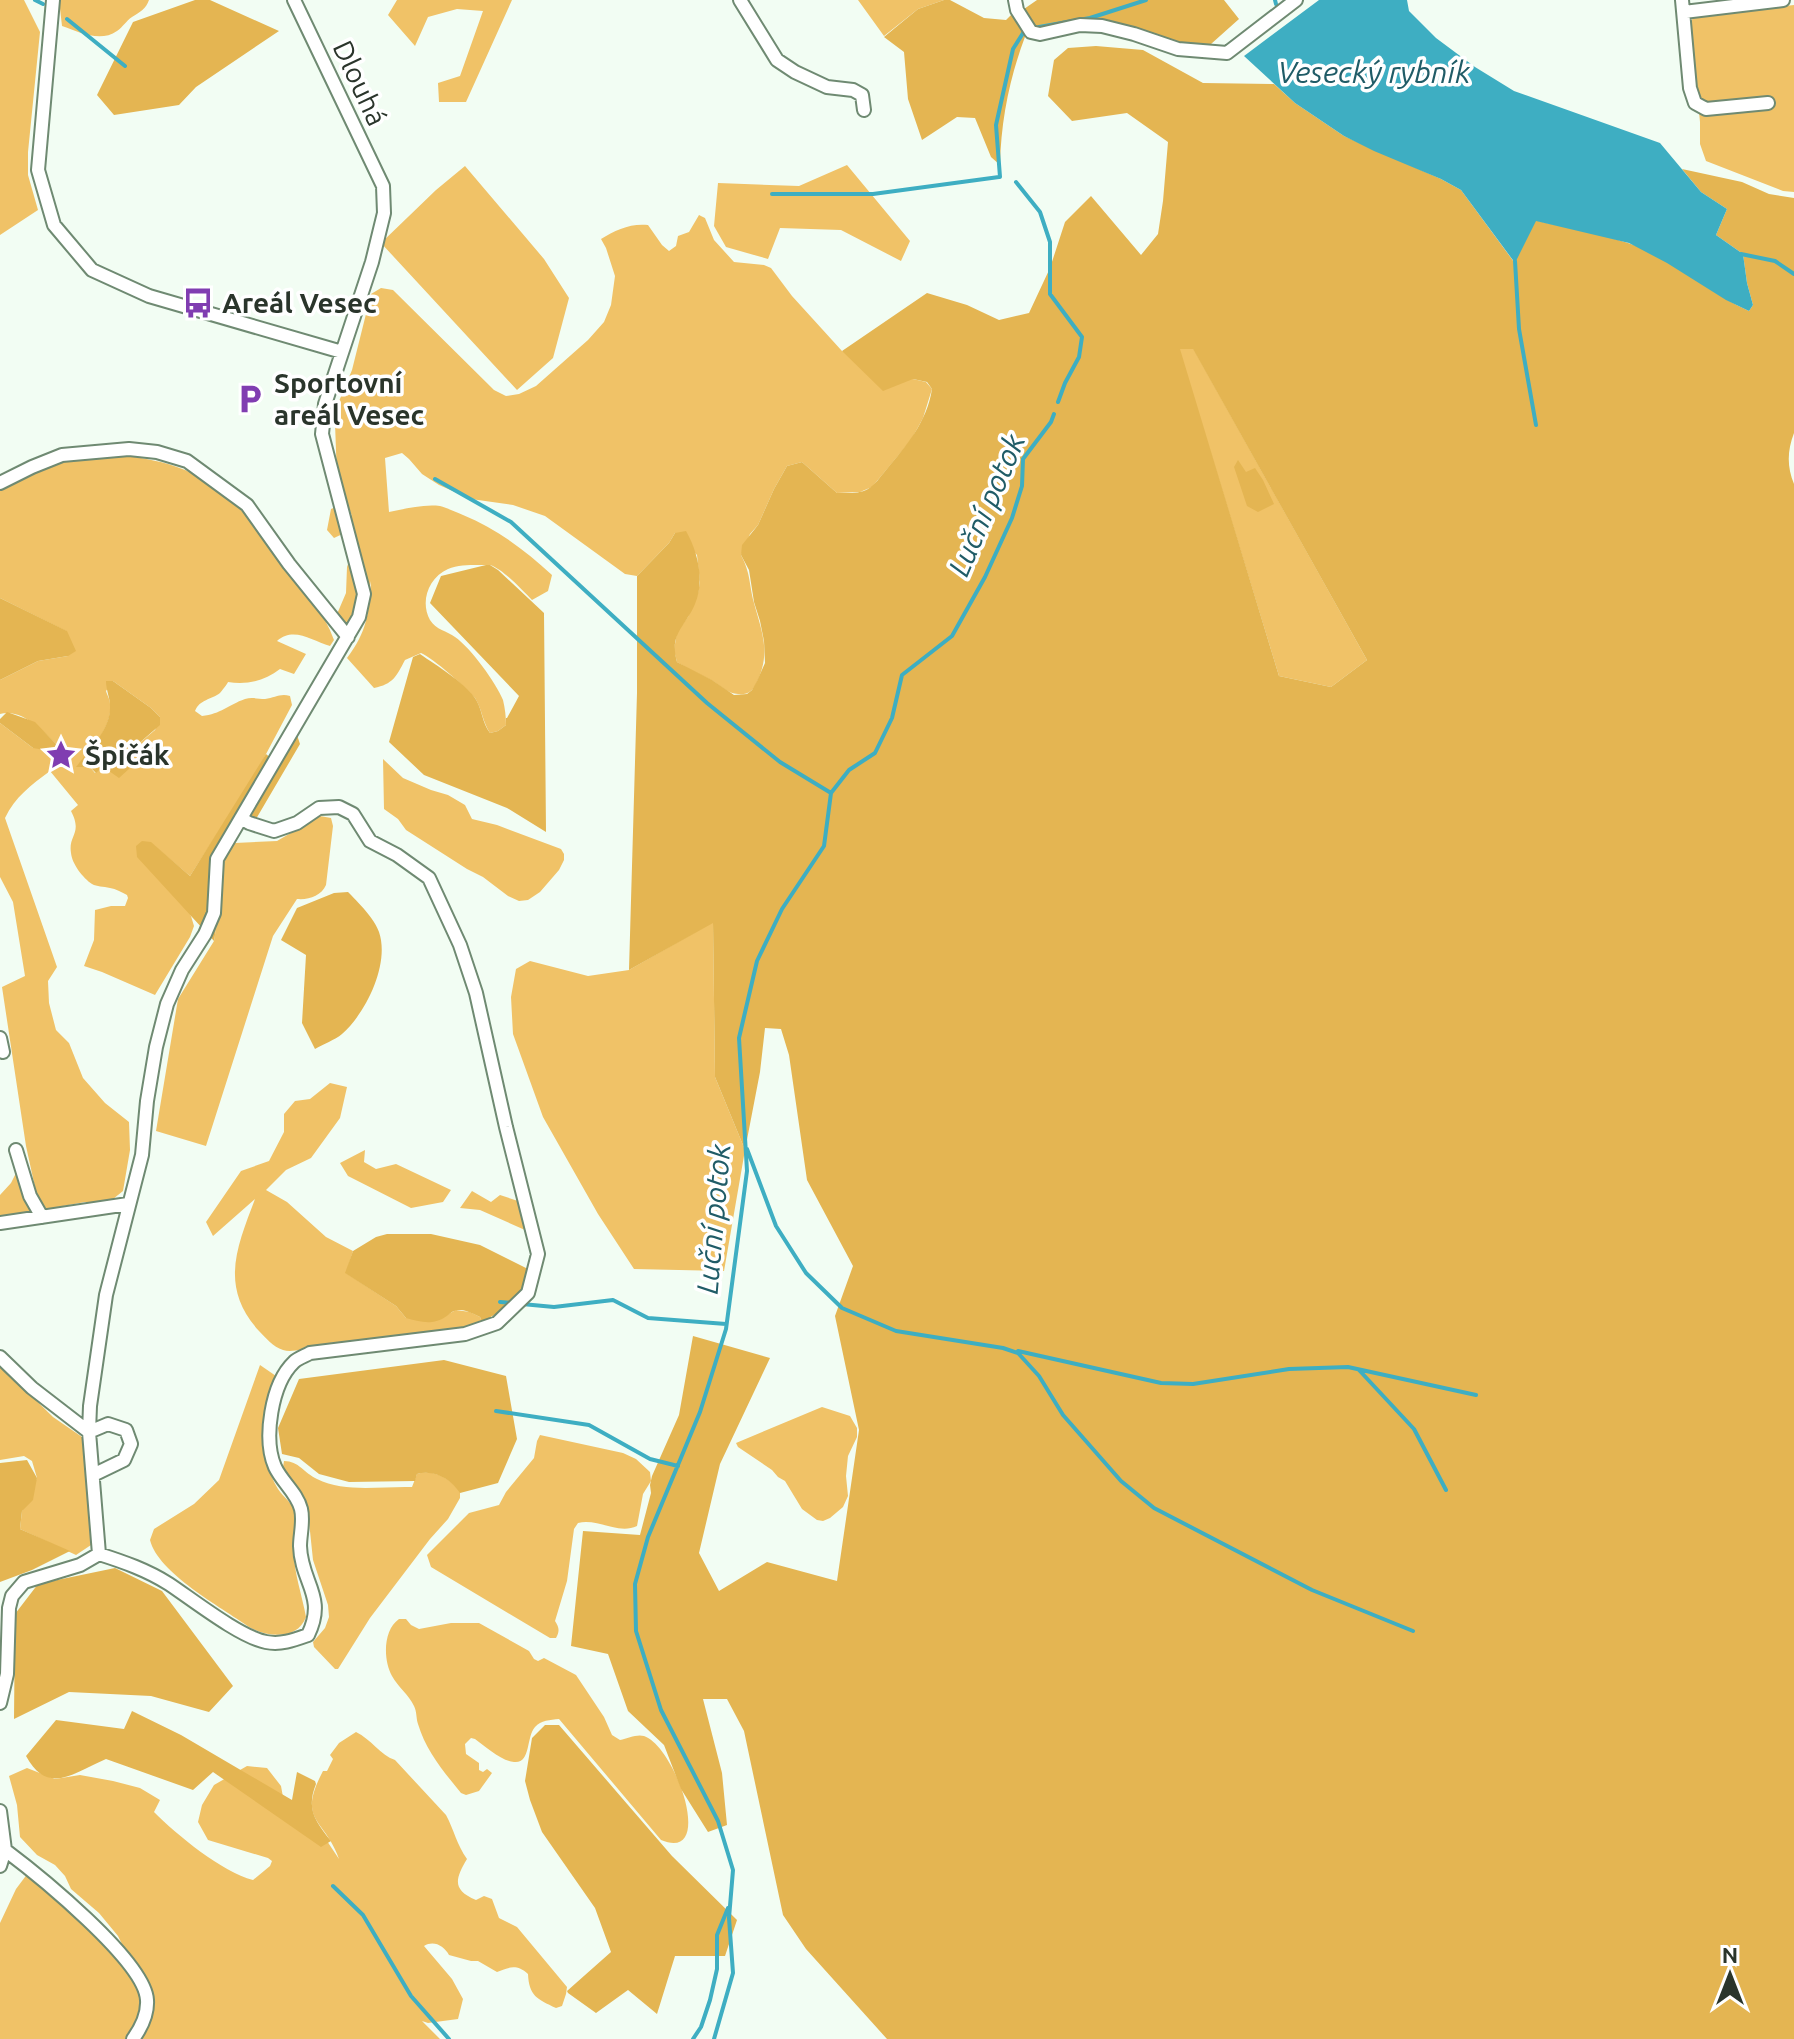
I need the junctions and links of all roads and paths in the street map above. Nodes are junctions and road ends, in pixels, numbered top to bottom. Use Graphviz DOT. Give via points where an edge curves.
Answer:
graph roads {
  1 [pos="53,0"];
  2 [pos="294,0"];
  3 [pos="740,0"];
  4 [pos="1015,0"];
  5 [pos="1296,0"];
  6 [pos="1783,0"];
  7 [pos="1683,6"];
  8 [pos="1768,103"];
  9 [pos="864,110"];
  10 [pos="342,352"];
  11 [pos="0,483"];
  12 [pos="348,637"];
  13 [pos="241,818"];
  14 [pos="0,1038"];
  15 [pos="3,1052"];
  16 [pos="16,1150"];
  17 [pos="128,1204"];
  18 [pos="42,1217"];
  19 [pos="0,1223"];
  20 [pos="0,1357"];
  21 [pos="89,1432"];
  22 [pos="93,1475"];
  23 [pos="99,1554"];
  24 [pos="0,1703"];
  25 [pos="0,1811"];
  26 [pos="5,1850"];
  27 [pos="0,1866"];
  28 [pos="133,2039"];
  1 -- 10 [label="street" via="38,170 54,225 92,270 149,296"];
  2 -- 10 [label="street, Dlouhá" via="383,186 384,213 372,262"];
  3 -- 9 [label="street" via="777,60 827,87 862,95"];
  4 -- 5 [label="street" via="1031,32 1102,26 1178,49 1227,53"];
  6 -- 7 [label="street"];
  7 -- 8 [label="street" via="1695,103 1706,109"];
  10 -- 12 [label="street" via="325,404 322,434 364,594"];
  11 -- 12 [label="street" via="62,455 129,449 187,461 247,505"];
  12 -- 13 [label="street"];
  13 -- 17 [label="street" via="217,859 214,913 167,1004 142,1155"];
  13 -- 23 [label="street" via="274,831 319,808 339,807 353,814 370,841 429,878 476,993 538,1254 528,1293 497,1323 465,1334 310,1353 295,1361 282,1380 269,1436 275,1468 302,1511 300,1549 316,1603 316,1620 308,1635 286,1643 265,1642 164,1581"];
  14 -- 15 [label="street"];
  16 -- 18 [label="street"];
  17 -- 18 [label="street"];
  17 -- 21 [label="street" via="106,1295"];
  18 -- 19 [label="street"];
  20 -- 21 [label="street"];
  21 -- 22 [label="street"];
  21 -- 22 [label="street" via="108,1424 126,1430 131,1444 124,1460"];
  22 -- 23 [label="street"];
  23 -- 24 [label="street" via="24,1582 12,1596"];
  25 -- 26 [label="street"];
  26 -- 27 [label="street"];
  26 -- 28 [label="street" via="115,1948 142,1983 145,2016"];
}
